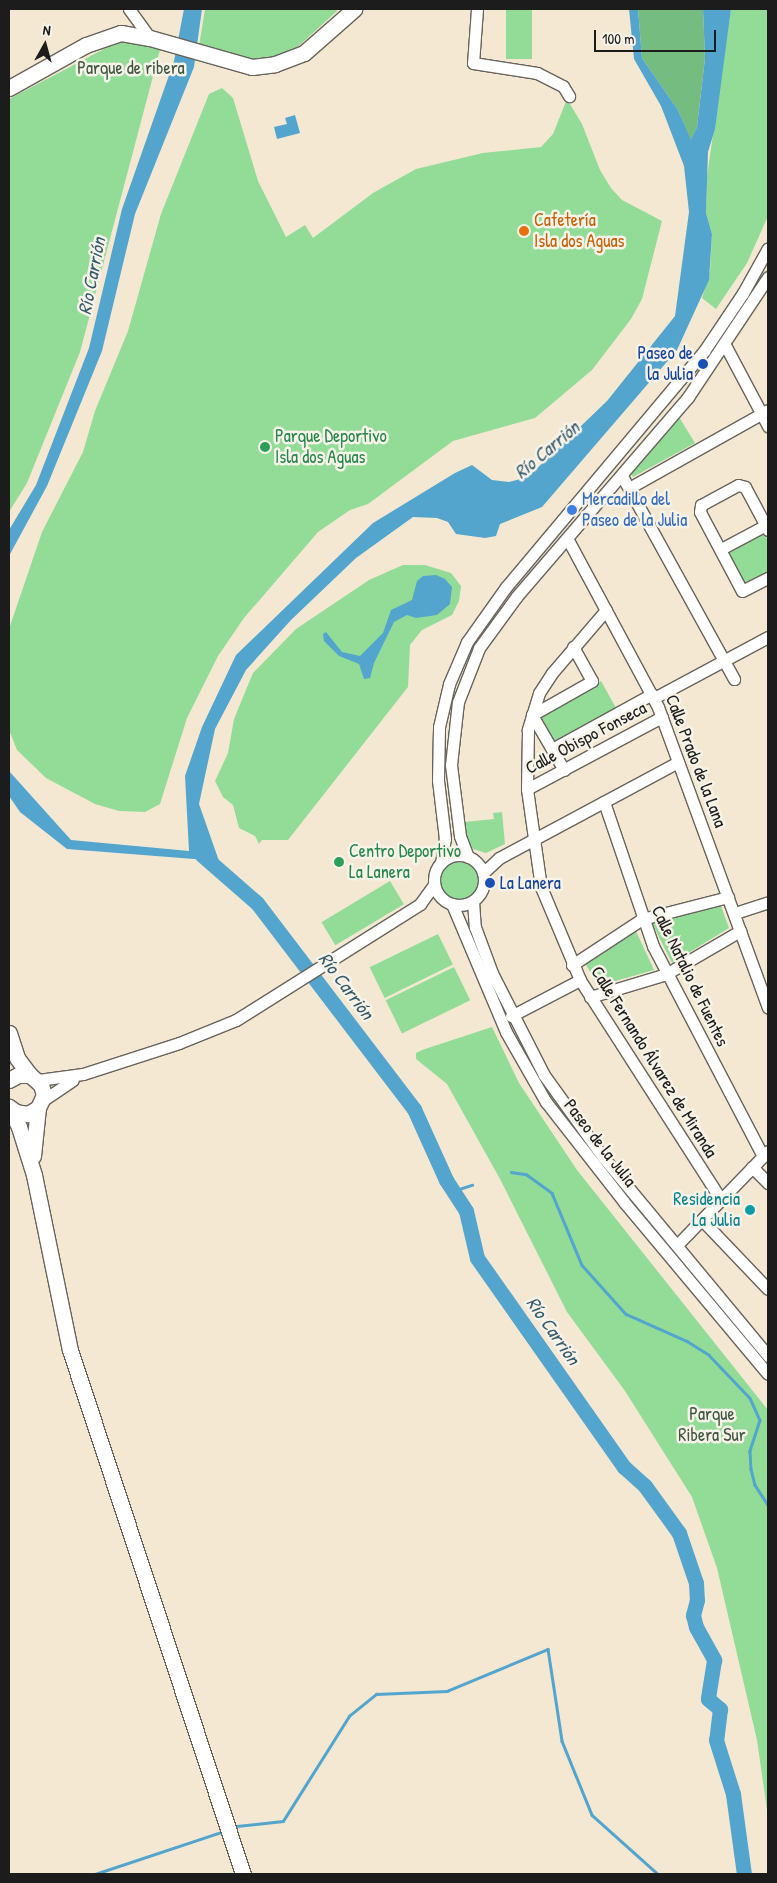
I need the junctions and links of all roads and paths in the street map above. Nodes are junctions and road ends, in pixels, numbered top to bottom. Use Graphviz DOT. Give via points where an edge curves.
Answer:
graph roads {
  1 [pos="354,9"];
  2 [pos="477,9"];
  3 [pos="132,12"];
  4 [pos="121,33"];
  5 [pos="156,40"];
  6 [pos="9,88"];
  7 [pos="569,96"];
  8 [pos="768,248"];
  9 [pos="768,278"];
  10 [pos="725,345"];
  11 [pos="765,412"];
  12 [pos="768,426"];
  13 [pos="622,476"];
  14 [pos="629,488"];
  15 [pos="767,528"];
  16 [pos="567,538"];
  17 [pos="721,549"];
  18 [pos="768,578"];
  19 [pos="606,610"];
  20 [pos="768,637"];
  21 [pos="573,647"];
  22 [pos="724,661"];
  23 [pos="734,679"];
  24 [pos="653,696"];
  25 [pos="532,715"];
  26 [pos="662,718"];
  27 [pos="552,750"];
  28 [pos="678,762"];
  29 [pos="564,770"];
  30 [pos="527,789"];
  31 [pos="604,802"];
  32 [pos="445,839"];
  33 [pos="532,840"];
  34 [pos="455,856"];
  35 [pos="499,858"];
  36 [pos="472,859"];
  37 [pos="441,863"];
  38 [pos="483,873"];
  39 [pos="434,885"];
  40 [pos="728,897"];
  41 [pos="447,901"];
  42 [pos="473,901"];
  43 [pos="768,902"];
  44 [pos="420,904"];
  45 [pos="735,913"];
  46 [pos="642,919"];
  47 [pos="740,931"];
  48 [pos="572,965"];
  49 [pos="666,974"];
  50 [pos="580,980"];
  51 [pos="590,997"];
  52 [pos="768,1007"];
  53 [pos="511,1016"];
  54 [pos="9,1034"];
  55 [pos="9,1061"];
  56 [pos="83,1074"];
  57 [pos="34,1078"];
  58 [pos="9,1080"];
  59 [pos="40,1104"];
  60 [pos="10,1108"];
  61 [pos="766,1154"];
  62 [pos="752,1167"];
  63 [pos="34,1175"];
  64 [pos="768,1183"];
  65 [pos="721,1200"];
  66 [pos="702,1220"];
  67 [pos="676,1245"];
  68 [pos="768,1289"];
  69 [pos="768,1356"];
  70 [pos="768,1374"];
  71 [pos="243,1874"];
  1 -- 5 [label="main road" via="294,58 252,67"];
  2 -- 7 [label="street" via="473,63 537,73 559,83"];
  3 -- 4 [label="street" via="129,28"];
  3 -- 5 [label="street"];
  4 -- 5 [label="main road"];
  4 -- 6 [label="main road" via="86,45"];
  8 -- 32 [label="street" via="744,294 704,351 506,587 467,642 449,684 439,727 438,780"];
  9 -- 10 [label="street"];
  10 -- 11 [label="street"];
  10 -- 13 [label="street"];
  11 -- 12 [label="street"];
  11 -- 14 [label="street"];
  13 -- 14 [label="street"];
  13 -- 16 [label="street"];
  14 -- 22 [label="street"];
  15 -- 17 [label="street"];
  15 -- 17 [label="street" via="745,487 738,485 701,505 700,512"];
  16 -- 19 [label="street, Calle Prado de la Lana"];
  16 -- 36 [label="street" via="492,627 479,648 462,689 451,765 460,836"];
  17 -- 18 [label="street" via="742,591"];
  19 -- 21 [label="street, Calle Fernando Álvarez de Miranda"];
  19 -- 24 [label="street, Calle Prado de la Lana"];
  20 -- 22 [label="street, Calle Obispo Fonseca"];
  21 -- 25 [label="street, Calle Fernando Álvarez de Miranda" via="539,693"];
  21 -- 25 [label="street" via="592,681"];
  22 -- 23 [label="street"];
  22 -- 24 [label="street, Calle Obispo Fonseca"];
  24 -- 26 [label="street, Calle Prado de la Lana"];
  24 -- 27 [label="street, Calle Obispo Fonseca"];
  25 -- 27 [label="street"];
  25 -- 30 [label="street, Calle Fernando Álvarez de Miranda" via="526,749"];
  26 -- 28 [label="street, Calle Prado de la Lana"];
  26 -- 29 [label="street, Calle Obispo Fonseca"];
  27 -- 29 [label="street"];
  28 -- 31 [label="street"];
  28 -- 40 [label="street, Calle Prado de la Lana"];
  29 -- 30 [label="street, Calle Obispo Fonseca"];
  30 -- 33 [label="street, Calle Fernando Álvarez de Miranda"];
  31 -- 33 [label="street"];
  31 -- 46 [label="street, Calle Natalio de Fuentes"];
  32 -- 34 [label="street"];
  32 -- 37 [label="street"];
  33 -- 35 [label="street"];
  33 -- 48 [label="street, Calle Fernando Álvarez de Miranda" via="541,887"];
  34 -- 36 [label="street"];
  34 -- 37 [label="street"];
  35 -- 36 [label="street"];
  35 -- 38 [label="street"];
  36 -- 38 [label="street"];
  37 -- 39 [label="street" via="436,870"];
  38 -- 42 [label="street" via="483,889"];
  39 -- 41 [label="street"];
  39 -- 44 [label="street"];
  40 -- 45 [label="street, Calle Prado de la Lana"];
  40 -- 46 [label="street"];
  41 -- 42 [label="street"];
  41 -- 44 [label="street"];
  41 -- 70 [label="street, Paseo de la Julia" via="502,1024 546,1102 624,1202"];
  42 -- 53 [label="street, Paseo de la Julia" via="474,927"];
  43 -- 45 [label="street"];
  44 -- 56 [label="street" via="266,1002 196,1037"];
  45 -- 47 [label="street, Calle Prado de la Lana"];
  46 -- 48 [label="street"];
  46 -- 49 [label="street, Calle Natalio de Fuentes"];
  47 -- 49 [label="street"];
  47 -- 52 [label="street, Calle Prado de la Lana"];
  48 -- 50 [label="street, Calle Fernando Álvarez de Miranda"];
  49 -- 51 [label="street"];
  49 -- 61 [label="street, Calle Natalio de Fuentes"];
  50 -- 51 [label="street, Calle Fernando Álvarez de Miranda"];
  50 -- 53 [label="street"];
  51 -- 65 [label="street, Calle Fernando Álvarez de Miranda"];
  53 -- 67 [label="street, Paseo de la Julia" via="559,1099"];
  54 -- 55 [label="main road"];
  54 -- 57 [label="main road" via="17,1058"];
  56 -- 57 [label="street"];
  56 -- 59 [label="street"];
  57 -- 58 [label="main road" via="18,1074"];
  57 -- 59 [label="main road" via="43,1090"];
  59 -- 60 [label="main road" via="28,1114"];
  59 -- 63 [label="main road" via="32,1144"];
  60 -- 63 [label="main road"];
  61 -- 62 [label="street"];
  62 -- 64 [label="street"];
  62 -- 65 [label="street"];
  63 -- 71 [label="main road" via="70,1350"];
  65 -- 66 [label="street"];
  66 -- 67 [label="street"];
  66 -- 68 [label="street"];
  67 -- 69 [label="street, Paseo de la Julia"];
}
